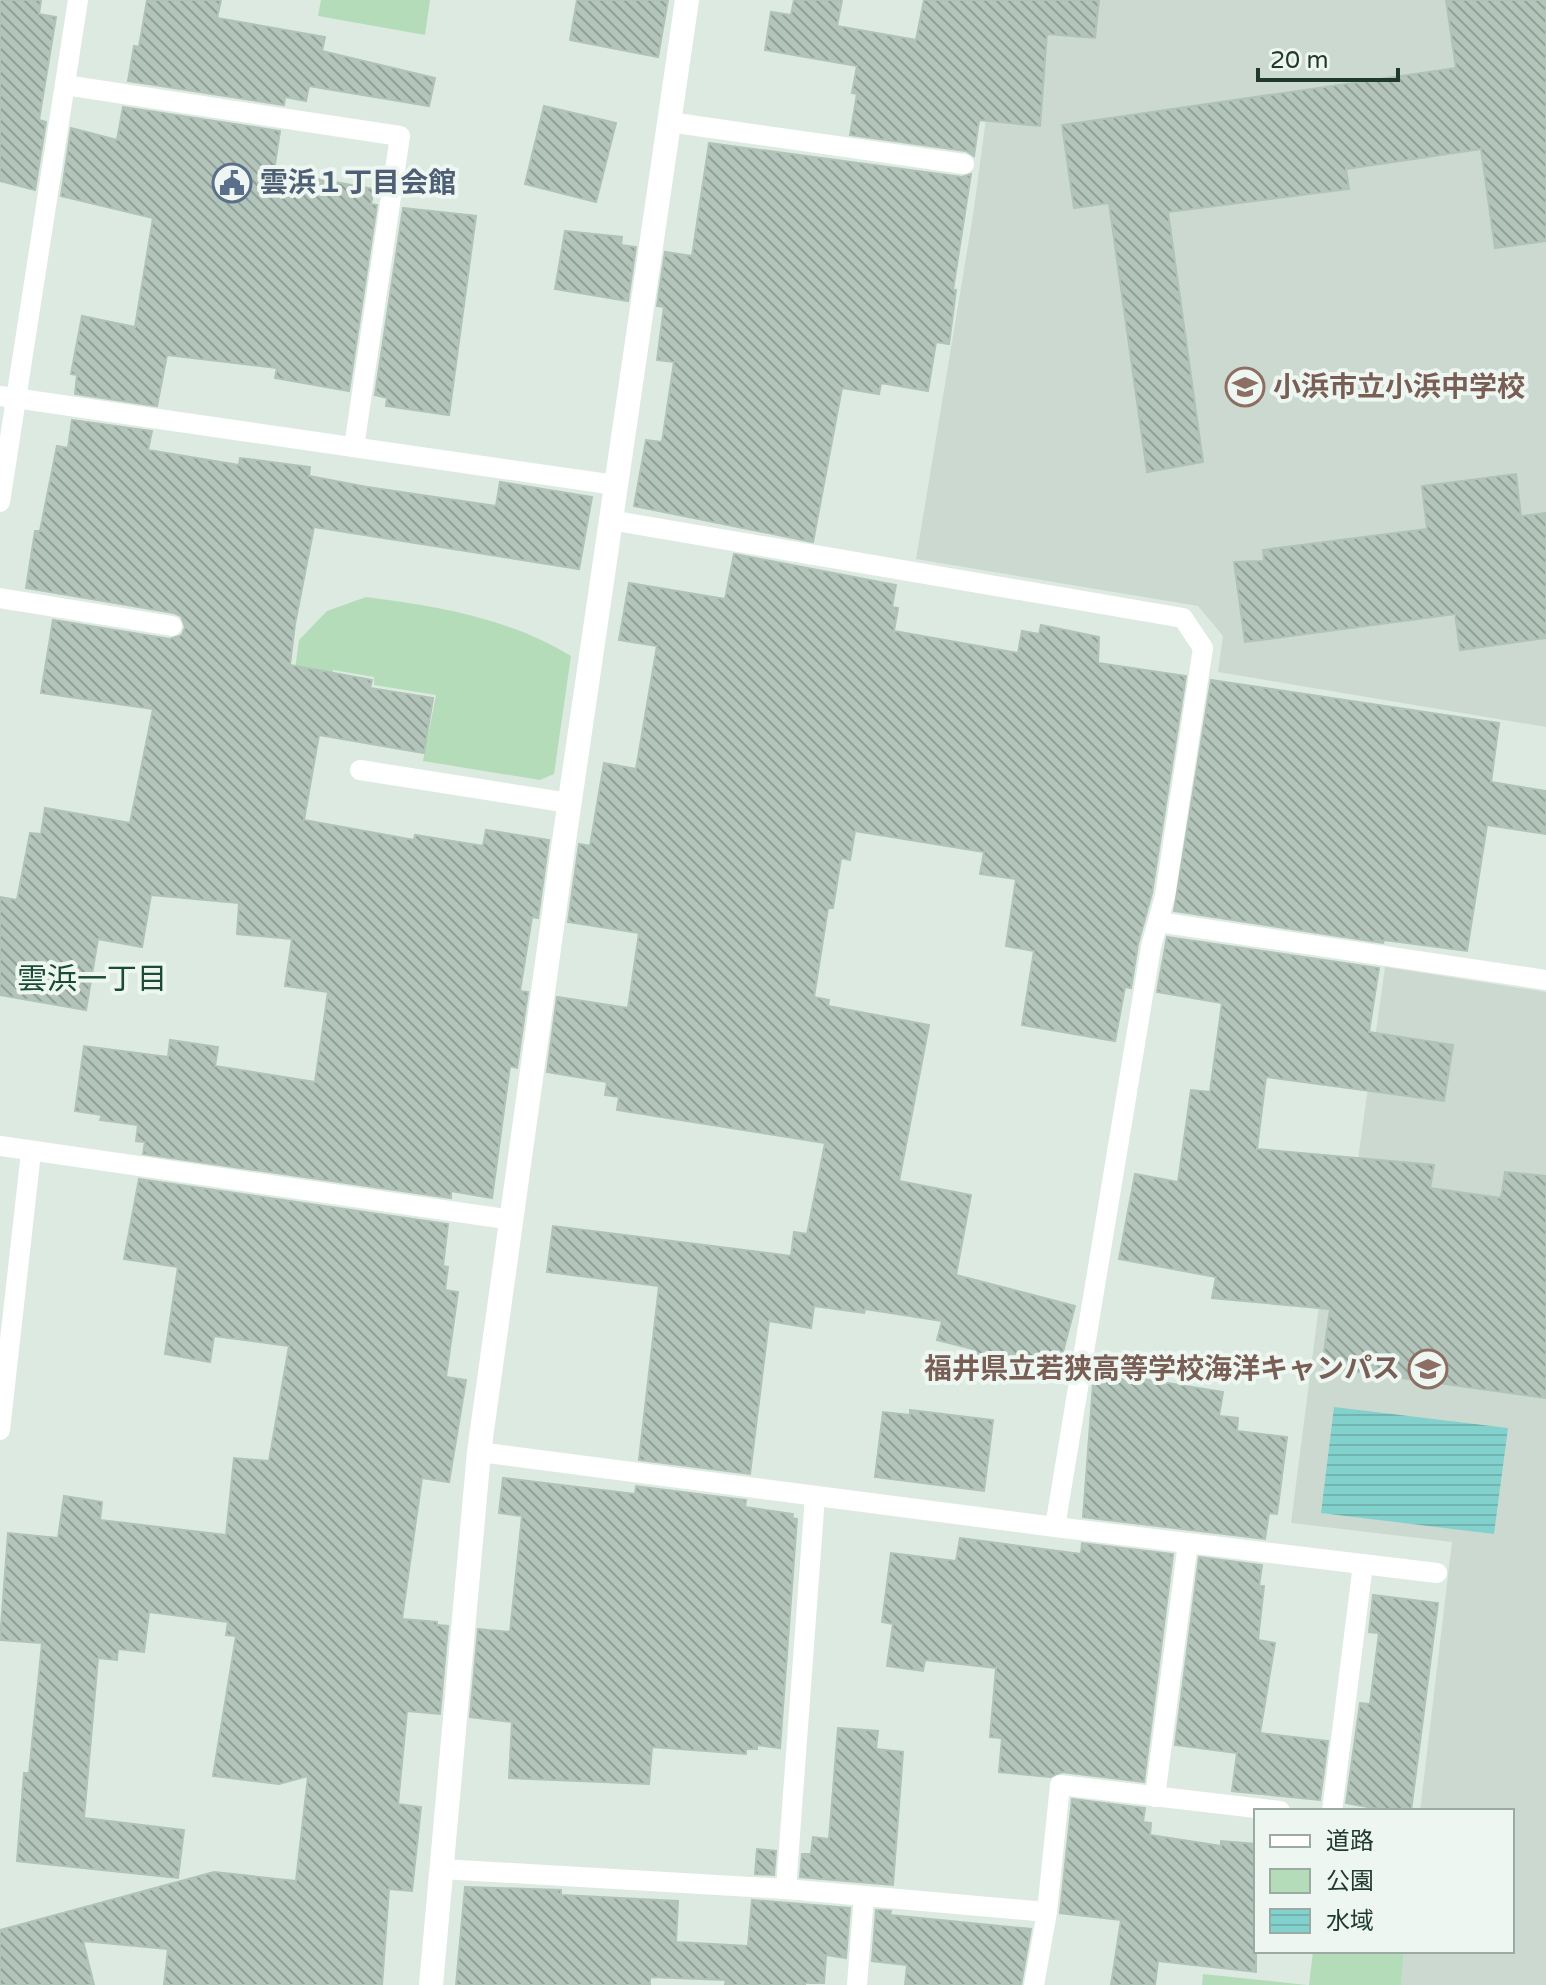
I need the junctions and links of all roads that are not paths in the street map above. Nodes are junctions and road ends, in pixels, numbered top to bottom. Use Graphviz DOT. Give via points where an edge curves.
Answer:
graph roads {
  1 [pos="78,0"];
  2 [pos="687,0"];
  3 [pos="65,85"];
  4 [pos="669,122"];
  5 [pos="964,164"];
  6 [pos="8,397"];
  7 [pos="354,447"];
  8 [pos="615,485"];
  9 [pos="0,502"];
  10 [pos="610,520"];
  11 [pos="0,598"];
  12 [pos="172,626"];
  13 [pos="360,770"];
  14 [pos="569,803"];
  15 [pos="1158,922"];
  16 [pos="1546,980"];
  17 [pos="0,1146"];
  18 [pos="31,1152"];
  19 [pos="513,1220"];
  20 [pos="0,1430"];
  21 [pos="479,1452"];
  22 [pos="815,1496"];
  23 [pos="1055,1527"];
  24 [pos="1188,1543"];
  25 [pos="1363,1564"];
  26 [pos="1437,1573"];
  27 [pos="1155,1797"];
  28 [pos="1262,1809"];
  29 [pos="1332,1809"];
  30 [pos="442,1869"];
  31 [pos="786,1889"];
  32 [pos="864,1896"];
  33 [pos="1047,1912"];
  34 [pos="431,1985"];
  35 [pos="857,1985"];
  36 [pos="1034,1985"];
  1 -- 3 [label="lane"];
  2 -- 4 [label="street"];
  3 -- 6 [label="lane"];
  3 -- 7 [label="lane" via="400,136"];
  4 -- 5 [label="lane"];
  4 -- 8 [label="street"];
  6 -- 7 [label="lane"];
  6 -- 9 [label="lane"];
  7 -- 8 [label="lane"];
  8 -- 10 [label="street"];
  10 -- 14 [label="street"];
  10 -- 15 [label="lane" via="1183,618 1203,648"];
  11 -- 12 [label="lane"];
  13 -- 14 [label="lane"];
  14 -- 19 [label="street"];
  15 -- 16 [label="lane"];
  15 -- 23 [label="lane"];
  17 -- 18 [label="lane"];
  18 -- 19 [label="lane"];
  18 -- 20 [label="lane"];
  19 -- 21 [label="street"];
  21 -- 22 [label="lane"];
  21 -- 30 [label="street"];
  22 -- 23 [label="lane"];
  22 -- 31 [label="lane"];
  23 -- 24 [label="lane"];
  24 -- 25 [label="lane"];
  24 -- 27 [label="lane"];
  25 -- 26 [label="lane"];
  25 -- 29 [label="lane"];
  27 -- 28 [label="lane"];
  27 -- 33 [label="lane" via="1060,1785"];
  30 -- 31 [label="lane"];
  30 -- 34 [label="street"];
  31 -- 32 [label="lane"];
  32 -- 33 [label="lane"];
  32 -- 35 [label="lane"];
  33 -- 36 [label="lane"];
}
